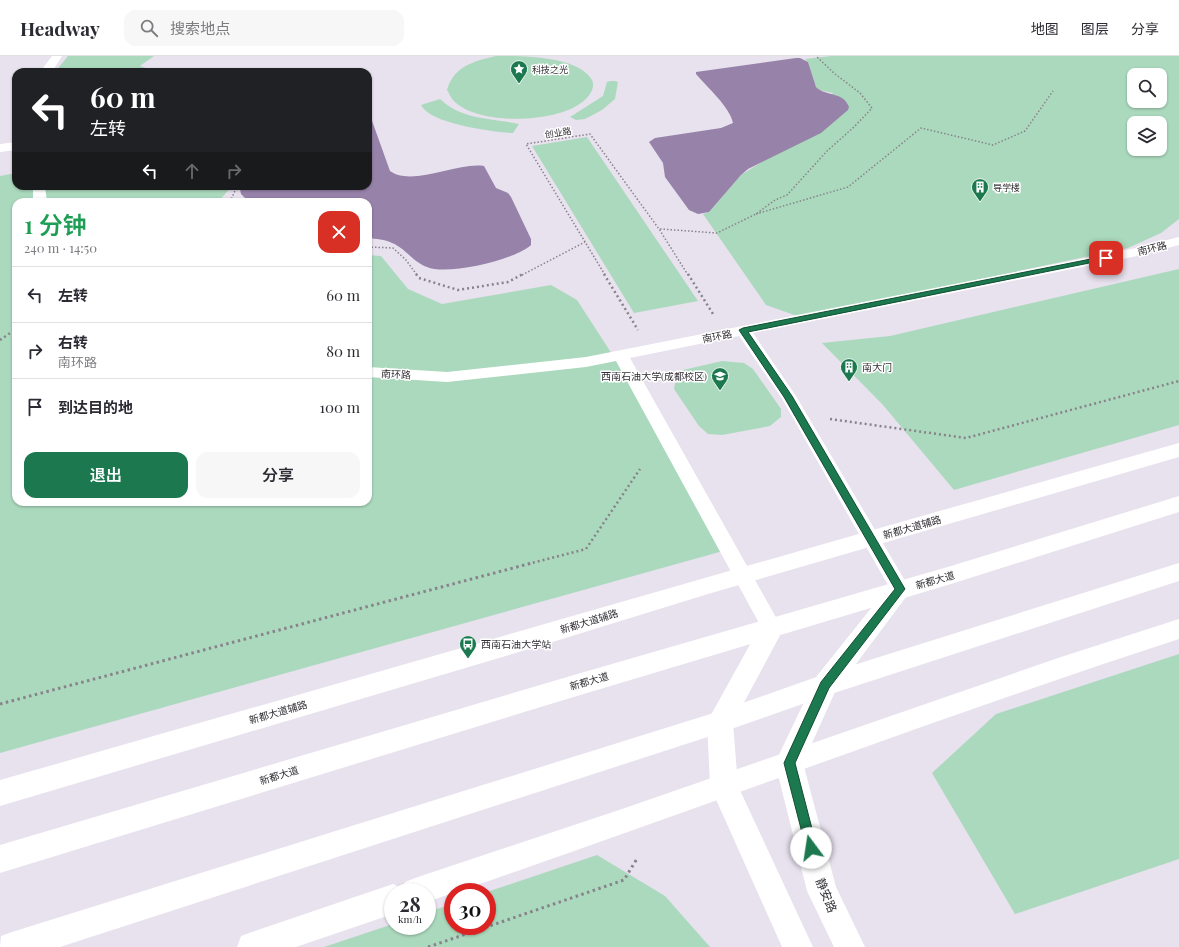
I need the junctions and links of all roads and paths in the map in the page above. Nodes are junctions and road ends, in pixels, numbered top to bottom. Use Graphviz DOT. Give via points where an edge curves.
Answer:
graph roads {
  1 [pos="57,56"];
  2 [pos="816,56"];
  3 [pos="49,68"];
  4 [pos="1053,91"];
  5 [pos="12,146"];
  6 [pos="0,148"];
  7 [pos="756,214"];
  8 [pos="659,229"];
  9 [pos="1179,241"];
  10 [pos="585,242"];
  11 [pos="372,247"];
  12 [pos="743,330"];
  13 [pos="12,332"];
  14 [pos="725,334"];
  15 [pos="0,340"];
  16 [pos="650,349"];
  17 [pos="620,354"];
  18 [pos="372,372"];
  19 [pos="1179,381"];
  20 [pos="825,418"];
  21 [pos="1179,450"];
  22 [pos="640,469"];
  23 [pos="1179,504"];
  24 [pos="1179,572"];
  25 [pos="900,589"];
  26 [pos="772,628"];
  27 [pos="1179,629"];
  28 [pos="825,685"];
  29 [pos="0,704"];
  30 [pos="720,722"];
  31 [pos="789,763"];
  32 [pos="724,786"];
  33 [pos="0,793"];
  34 [pos="638,857"];
  35 [pos="0,859"];
  36 [pos="436,885"];
  37 [pos="384,903"];
  38 [pos="12,947"];
  39 [pos="252,947"];
  40 [pos="428,947"];
  41 [pos="798,947"];
  42 [pos="850,947"];
  1 -- 3 [label="lane"];
  2 -- 7 [label="path" via="868,99 872,108 827,151 787,195 775,200"];
  4 -- 7 [label="path" via="1024,131 993,145 921,128 848,187"];
  5 -- 6 [label="lane"];
  7 -- 8 [label="path" via="717,234"];
  8 -- 10 [label="path, 创业路" via="590,134 526,144"];
  8 -- 14 [label="path, 创业路"];
  9 -- 12 [label="lane, 南环路" via="1137,252"];
  10 -- 11 [label="path" via="508,282 458,290 419,278 406,260 392,248"];
  10 -- 16 [label="path, 创业路"];
  12 -- 14 [label="lane, 南环路"];
  12 -- 25 [label="lane" via="788,396"];
  13 -- 15 [label="path"];
  14 -- 16 [label="lane, 南环路"];
  16 -- 17 [label="lane, 南环路"];
  17 -- 18 [label="lane, 南环路" via="586,362 447,377"];
  17 -- 26 [label="lane"];
  19 -- 20 [label="path" via="966,438"];
  21 -- 33 [label="street, 新都大道辅路"];
  22 -- 29 [label="path" via="586,549"];
  23 -- 25 [label="street, 新都大道"];
  24 -- 28 [label="street"];
  25 -- 26 [label="street, 新都大道"];
  25 -- 28 [label="street"];
  26 -- 30 [label="street"];
  26 -- 35 [label="street, 新都大道"];
  27 -- 31 [label="street" via="1061,667"];
  28 -- 30 [label="street"];
  28 -- 31 [label="street"];
  30 -- 32 [label="street"];
  30 -- 38 [label="street"];
  31 -- 32 [label="street"];
  31 -- 42 [label="street, 静安路" via="822,891"];
  32 -- 36 [label="street"];
  32 -- 41 [label="street"];
  34 -- 40 [label="path" via="624,880"];
  37 -- 39 [label="street"];
}
